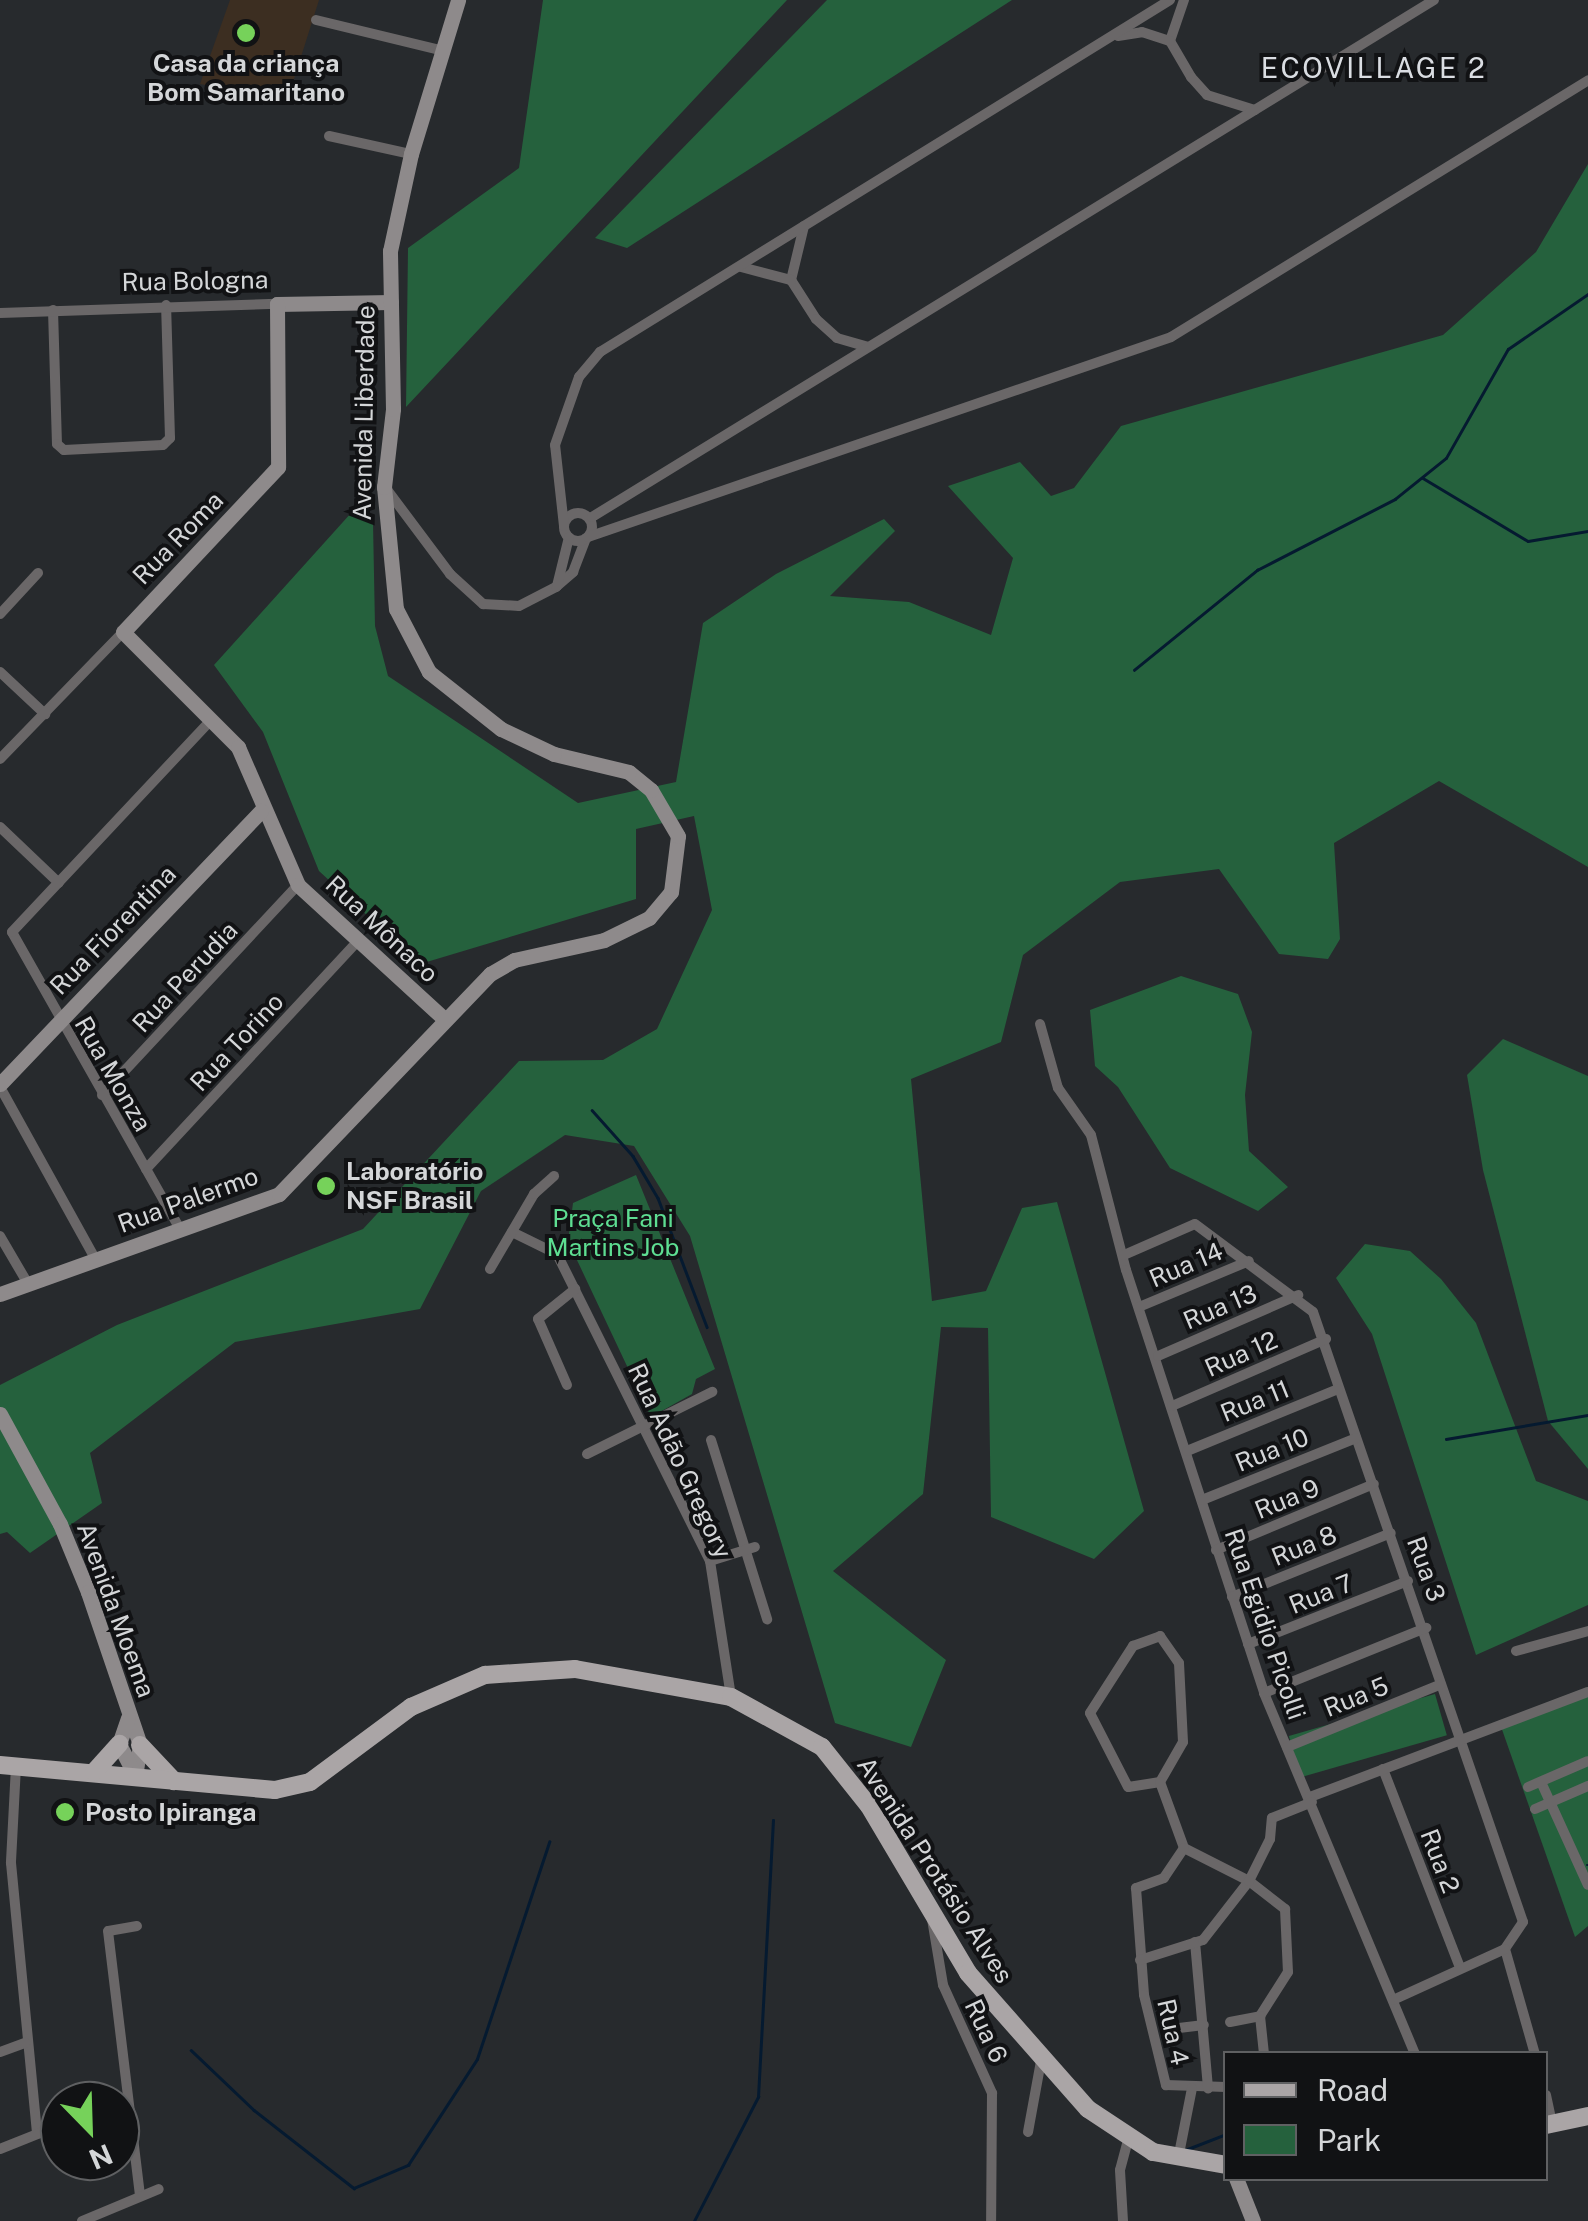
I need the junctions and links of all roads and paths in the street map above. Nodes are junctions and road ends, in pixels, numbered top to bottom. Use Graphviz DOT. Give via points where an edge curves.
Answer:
graph roads {
  1 [pos="458,0"];
  2 [pos="1170,0"];
  3 [pos="1184,0"];
  4 [pos="1434,0"];
  5 [pos="316,20"];
  6 [pos="1110,38"];
  7 [pos="1170,41"];
  8 [pos="440,50"];
  9 [pos="1588,80"];
  10 [pos="1255,110"];
  11 [pos="329,136"];
  12 [pos="411,154"];
  13 [pos="804,226"];
  14 [pos="741,267"];
  15 [pos="791,280"];
  16 [pos="391,302"];
  17 [pos="277,304"];
  18 [pos="166,305"];
  19 [pos="54,310"];
  20 [pos="0,313"];
  21 [pos="868,348"];
  22 [pos="384,486"];
  23 [pos="558,488"];
  24 [pos="630,492"];
  25 [pos="574,514"];
  26 [pos="589,517"];
  27 [pos="627,524"];
  28 [pos="566,532"];
  29 [pos="587,538"];
  30 [pos="38,573"];
  31 [pos="556,587"];
  32 [pos="0,614"];
  33 [pos="123,632"];
  34 [pos="0,672"];
  35 [pos="45,714"];
  36 [pos="212,719"];
  37 [pos="0,759"];
  38 [pos="261,811"];
  39 [pos="0,827"];
  40 [pos="59,883"];
  41 [pos="298,885"];
  42 [pos="358,941"];
  43 [pos="443,1018"];
  44 [pos="60,1022"];
  45 [pos="1040,1024"];
  46 [pos="0,1086"];
  47 [pos="102,1095"];
  48 [pos="146,1170"];
  49 [pos="554,1176"];
  50 [pos="180,1229"];
  51 [pos="512,1232"];
  52 [pos="0,1236"];
  53 [pos="1124,1255"];
  54 [pos="96,1260"];
  55 [pos="1249,1261"];
  56 [pos="490,1269"];
  57 [pos="28,1284"];
  58 [pos="575,1289"];
  59 [pos="0,1294"];
  60 [pos="1298,1295"];
  61 [pos="1139,1307"];
  62 [pos="1326,1339"];
  63 [pos="1158,1356"];
  64 [pos="568,1385"];
  65 [pos="1338,1389"];
  66 [pos="712,1392"];
  67 [pos="1172,1406"];
  68 [pos="0,1414"];
  69 [pos="645,1428"];
  70 [pos="1356,1438"];
  71 [pos="710,1440"];
  72 [pos="1187,1451"];
  73 [pos="586,1454"];
  74 [pos="1374,1484"];
  75 [pos="1202,1500"];
  76 [pos="1391,1533"];
  77 [pos="752,1548"];
  78 [pos="1216,1550"];
  79 [pos="710,1561"];
  80 [pos="1408,1580"];
  81 [pos="1232,1597"];
  82 [pos="767,1619"];
  83 [pos="1426,1628"];
  84 [pos="1588,1631"];
  85 [pos="1248,1644"];
  86 [pos="1516,1651"];
  87 [pos="728,1676"];
  88 [pos="1441,1684"];
  89 [pos="701,1690"];
  90 [pos="1588,1692"];
  91 [pos="1264,1694"];
  92 [pos="731,1697"];
  93 [pos="128,1718"];
  94 [pos="1460,1740"];
  95 [pos="119,1744"];
  96 [pos="140,1745"];
  97 [pos="1287,1747"];
  98 [pos="1588,1762"];
  99 [pos="8,1765"];
  100 [pos="1384,1769"];
  101 [pos="94,1772"];
  102 [pos="135,1775"];
  103 [pos="174,1782"];
  104 [pos="1160,1782"];
  105 [pos="1541,1782"];
  106 [pos="1588,1786"];
  107 [pos="1528,1788"];
  108 [pos="1311,1800"];
  109 [pos="1550,1802"];
  110 [pos="1535,1809"];
  111 [pos="1184,1848"];
  112 [pos="1249,1880"];
  113 [pos="1588,1885"];
  114 [pos="932,1919"];
  115 [pos="137,1926"];
  116 [pos="1195,1942"];
  117 [pos="1505,1949"];
  118 [pos="1140,1960"];
  119 [pos="1460,1968"];
  120 [pos="1393,2000"];
  121 [pos="1260,2016"];
  122 [pos="1230,2022"];
  123 [pos="1204,2025"];
  124 [pos="1179,2028"];
  125 [pos="25,2042"];
  126 [pos="1264,2051"];
  127 [pos="1414,2051"];
  128 [pos="1534,2051"];
  129 [pos="0,2052"];
  130 [pos="1040,2061"];
  131 [pos="127,2081"];
  132 [pos="1223,2087"];
  133 [pos="1192,2088"];
  134 [pos="1208,2088"];
  135 [pos="1588,2116"];
  136 [pos="1549,2124"];
  137 [pos="1028,2132"];
  138 [pos="40,2133"];
  139 [pos="37,2134"];
  140 [pos="1128,2140"];
  141 [pos="0,2150"];
  142 [pos="1178,2159"];
  143 [pos="1223,2166"];
  144 [pos="138,2181"];
  145 [pos="1237,2181"];
  146 [pos="159,2189"];
  147 [pos="140,2196"];
  148 [pos="82,2221"];
  149 [pos="991,2221"];
  150 [pos="1123,2221"];
  151 [pos="1253,2221"];
  1 -- 8 [label="main road, Avenida Liberdade"];
  2 -- 6 [label="street"];
  3 -- 7 [label="street"];
  4 -- 10 [label="street"];
  5 -- 8 [label="street"];
  6 -- 7 [label="street" via="1142,32"];
  6 -- 13 [label="street"];
  7 -- 10 [label="street" via="1208,95"];
  8 -- 12 [label="main road, Avenida Liberdade"];
  9 -- 27 [label="street" via="1170,337"];
  10 -- 21 [label="street"];
  11 -- 12 [label="street"];
  12 -- 16 [label="main road, Avenida Liberdade" via="390,251"];
  13 -- 14 [label="street"];
  13 -- 15 [label="street"];
  14 -- 15 [label="street"];
  14 -- 23 [label="street" via="626,334 579,377 556,445"];
  15 -- 21 [label="street" via="837,338"];
  16 -- 17 [label="main road, Rua Bologna"];
  16 -- 22 [label="main road, Avenida Liberdade" via="393,410"];
  17 -- 18 [label="street, Rua Bologna"];
  17 -- 33 [label="main road, Rua Roma" via="278,467"];
  18 -- 19 [label="street, Rua Bologna"];
  18 -- 19 [label="street" via="166,442 60,448"];
  19 -- 20 [label="street, Rua Bologna"];
  21 -- 24 [label="street"];
  22 -- 31 [label="street" via="450,574 483,604 519,606"];
  22 -- 43 [label="main road, Avenida Liberdade" via="396,609 429,672 501,730 554,754 629,772 666,808 678,836 671,892 649,918 604,940 514,960"];
  23 -- 25 [label="street"];
  23 -- 28 [label="street"];
  24 -- 26 [label="street"];
  24 -- 27 [label="street"];
  25 -- 26 [label="street"];
  25 -- 28 [label="street"];
  26 -- 27 [label="street"];
  26 -- 29 [label="street"];
  27 -- 29 [label="street"];
  28 -- 29 [label="street"];
  28 -- 31 [label="street"];
  29 -- 31 [label="street" via="573,572"];
  30 -- 32 [label="street"];
  33 -- 35 [label="street, Rua Roma"];
  33 -- 36 [label="main road, Rua Mônaco"];
  34 -- 35 [label="street"];
  35 -- 37 [label="street, Rua Roma"];
  36 -- 38 [label="main road, Rua Mônaco" via="238,747"];
  36 -- 40 [label="street, Rua Monza"];
  38 -- 41 [label="main road, Rua Mônaco"];
  38 -- 44 [label="main road, Rua Fiorentina"];
  39 -- 40 [label="street"];
  40 -- 44 [label="street, Rua Monza" via="12,938"];
  41 -- 42 [label="main road, Rua Mônaco"];
  41 -- 47 [label="street, Rua Perudia"];
  42 -- 43 [label="main road, Rua Mônaco"];
  42 -- 48 [label="street, Rua Torino"];
  43 -- 50 [label="main road, Rua Palermo" via="279,1194"];
  44 -- 46 [label="main road, Rua Fiorentina"];
  44 -- 47 [label="street, Rua Monza"];
  45 -- 53 [label="street, Rua Egidio Picolli" via="1058,1088 1091,1134"];
  46 -- 54 [label="street"];
  47 -- 48 [label="street, Rua Monza"];
  48 -- 50 [label="street, Rua Monza"];
  49 -- 51 [label="street"];
  50 -- 54 [label="main road, Rua Palermo"];
  51 -- 56 [label="street"];
  51 -- 58 [label="street, Rua Adão Gregory" via="557,1254"];
  52 -- 57 [label="street"];
  53 -- 55 [label="street, Rua 3" via="1195,1224"];
  53 -- 61 [label="street, Rua Egidio Picolli"];
  54 -- 57 [label="main road, Rua Palermo"];
  55 -- 60 [label="street, Rua 3"];
  55 -- 61 [label="street, Rua 14"];
  57 -- 59 [label="main road, Rua Palermo"];
  58 -- 64 [label="street" via="538,1319"];
  58 -- 69 [label="street, Rua Adão Gregory"];
  60 -- 62 [label="street, Rua 3"];
  60 -- 63 [label="street, Rua 13"];
  61 -- 63 [label="street, Rua Egidio Picolli"];
  62 -- 65 [label="street, Rua 3"];
  62 -- 67 [label="street, Rua 12"];
  63 -- 67 [label="street, Rua Egidio Picolli"];
  65 -- 70 [label="street, Rua 3"];
  65 -- 72 [label="street, Rua 11"];
  66 -- 69 [label="street"];
  67 -- 72 [label="street, Rua Egidio Picolli"];
  68 -- 93 [label="main road, Avenida Moema" via="60,1524"];
  69 -- 73 [label="street"];
  69 -- 79 [label="street, Rua Adão Gregory"];
  70 -- 74 [label="street, Rua 3"];
  70 -- 75 [label="street, Rua 10"];
  71 -- 77 [label="street"];
  72 -- 75 [label="street, Rua Egidio Picolli"];
  74 -- 76 [label="street, Rua 3"];
  74 -- 78 [label="street, Rua 9"];
  75 -- 78 [label="street, Rua Egidio Picolli"];
  76 -- 80 [label="street, Rua 3"];
  76 -- 81 [label="street, Rua 8"];
  77 -- 79 [label="street"];
  77 -- 82 [label="street"];
  78 -- 81 [label="street, Rua Egidio Picolli"];
  79 -- 87 [label="street, Rua Adão Gregory"];
  80 -- 83 [label="street, Rua 3"];
  80 -- 85 [label="street, Rua 7"];
  81 -- 85 [label="street, Rua Egidio Picolli"];
  83 -- 88 [label="street, Rua 3"];
  83 -- 91 [label="street"];
  84 -- 86 [label="street"];
  85 -- 91 [label="street, Rua Egidio Picolli"];
  87 -- 89 [label="main road"];
  87 -- 92 [label="street, Rua Adão Gregory"];
  88 -- 94 [label="street, Rua 3"];
  88 -- 97 [label="street, Rua 5"];
  89 -- 92 [label="main road, Avenida Protásio Alves"];
  89 -- 103 [label="main road, Avenida Protásio Alves" via="575,1669 484,1675 411,1708 310,1782 231,1790"];
  90 -- 94 [label="street"];
  91 -- 97 [label="street, Rua Egidio Picolli"];
  92 -- 114 [label="main road, Avenida Protásio Alves" via="822,1747 869,1806"];
  93 -- 95 [label="main road, Avenida Moema"];
  93 -- 96 [label="main road, Avenida Moema"];
  94 -- 100 [label="street"];
  94 -- 117 [label="street, Rua 3" via="1523,1922"];
  95 -- 101 [label="main road"];
  95 -- 102 [label="main road"];
  96 -- 102 [label="main road"];
  96 -- 103 [label="main road"];
  97 -- 108 [label="street, Rua Egidio Picolli"];
  98 -- 105 [label="street"];
  99 -- 101 [label="main road, Avenida Protásio Alves"];
  99 -- 125 [label="street"];
  100 -- 108 [label="street"];
  100 -- 119 [label="street, Rua 2"];
  101 -- 102 [label="main road, Avenida Protásio Alves"];
  102 -- 103 [label="main road, Avenida Protásio Alves"];
  104 -- 104 [label="street" via="1183,1742 1179,1664 1156,1636 1133,1646 1090,1714 1128,1787"];
  104 -- 111 [label="street"];
  105 -- 107 [label="street"];
  105 -- 109 [label="street"];
  106 -- 109 [label="street"];
  108 -- 112 [label="street" via="1272,1818 1270,1839"];
  108 -- 120 [label="street, Rua Egidio Picolli"];
  109 -- 110 [label="street"];
  109 -- 113 [label="street"];
  111 -- 112 [label="street"];
  111 -- 118 [label="street" via="1164,1878 1136,1888"];
  112 -- 116 [label="street"];
  112 -- 121 [label="street" via="1285,1909 1288,1976"];
  114 -- 130 [label="main road, Avenida Protásio Alves"];
  114 -- 149 [label="street, Rua 6" via="943,1985 992,2093"];
  115 -- 131 [label="street" via="108,1930"];
  116 -- 118 [label="street"];
  116 -- 123 [label="street"];
  117 -- 119 [label="street"];
  117 -- 128 [label="street"];
  118 -- 133 [label="street, Rua 4" via="1164,2083"];
  119 -- 120 [label="street"];
  120 -- 127 [label="street, Rua Egidio Picolli"];
  121 -- 122 [label="street"];
  121 -- 126 [label="street"];
  123 -- 124 [label="street"];
  123 -- 134 [label="street"];
  125 -- 129 [label="street"];
  125 -- 139 [label="street"];
  130 -- 137 [label="street"];
  130 -- 140 [label="main road, Avenida Protásio Alves"];
  132 -- 134 [label="street"];
  133 -- 134 [label="street"];
  133 -- 142 [label="street"];
  135 -- 136 [label="main road"];
  138 -- 139 [label="street"];
  139 -- 141 [label="street"];
  140 -- 142 [label="main road, Avenida Protásio Alves"];
  140 -- 150 [label="street" via="1120,2170"];
  142 -- 143 [label="main road, Avenida Protásio Alves"];
  144 -- 147 [label="street"];
  145 -- 151 [label="main road"];
  146 -- 147 [label="street"];
  147 -- 148 [label="street"];
}
